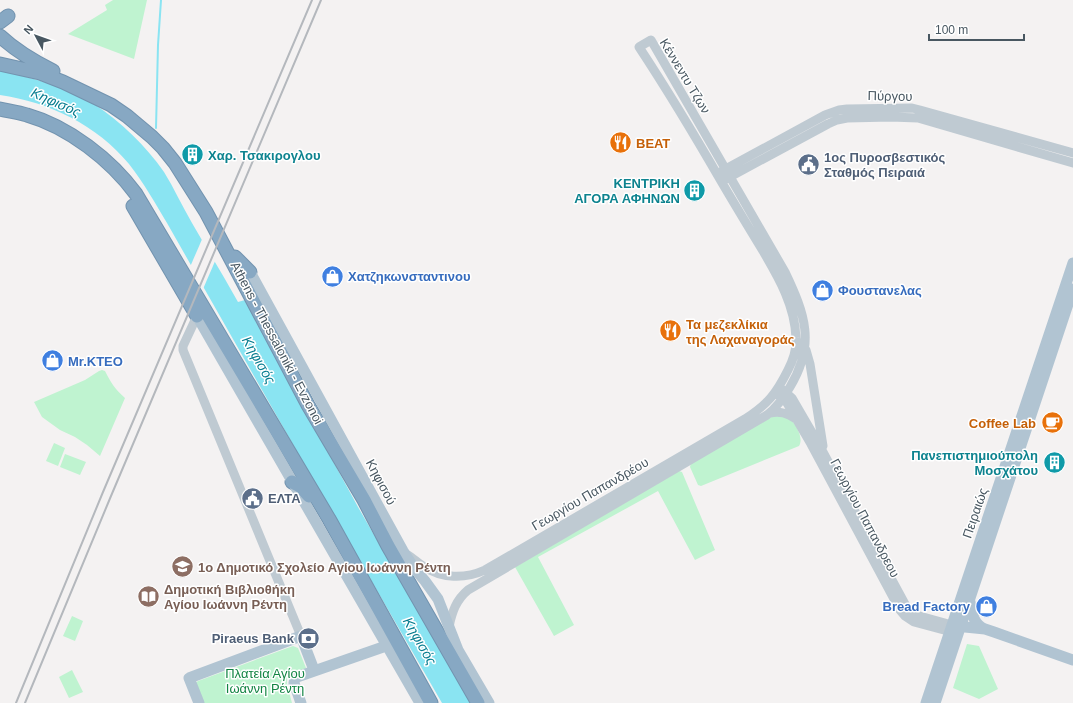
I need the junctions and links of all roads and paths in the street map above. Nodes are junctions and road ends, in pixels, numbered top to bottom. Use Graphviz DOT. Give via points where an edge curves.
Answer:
graph roads {
  1 [pos="0,36"];
  2 [pos="0,64"];
  3 [pos="86,92"];
  4 [pos="0,109"];
  5 [pos="97,153"];
  6 [pos="1073,153"];
  7 [pos="1073,163"];
  8 [pos="728,173"];
  9 [pos="719,178"];
  10 [pos="225,247"];
  11 [pos="1073,263"];
  12 [pos="250,272"];
  13 [pos="1073,289"];
  14 [pos="197,316"];
  15 [pos="805,345"];
  16 [pos="781,393"];
  17 [pos="770,413"];
  18 [pos="796,419"];
  19 [pos="825,454"];
  20 [pos="292,482"];
  21 [pos="329,520"];
  22 [pos="388,546"];
  23 [pos="403,551"];
  24 [pos="970,600"];
  25 [pos="449,627"];
  26 [pos="955,629"];
  27 [pos="985,630"];
  28 [pos="302,636"];
  29 [pos="1003,638"];
  30 [pos="386,646"];
  31 [pos="458,650"];
  32 [pos="1073,660"];
  33 [pos="1073,667"];
  34 [pos="314,670"];
  35 [pos="199,703"];
  36 [pos="301,703"];
  37 [pos="420,703"];
  38 [pos="431,703"];
  39 [pos="478,703"];
  40 [pos="489,703"];
  41 [pos="926,703"];
  42 [pos="935,703"];
  1 -- 3 [label="highway" via="26,57 64,76"];
  2 -- 3 [label="highway, Athens - Thessaloniki - Evzonoi" via="40,73"];
  3 -- 10 [label="highway, Athens - Thessaloniki - Evzonoi" via="124,114 163,148 206,212"];
  4 -- 5 [label="highway" via="46,122 65,131"];
  5 -- 14 [label="highway" via="129,201"];
  5 -- 21 [label="highway" via="136,194"];
  6 -- 8 [label="street, Πύργου" via="912,108 847,109 825,115"];
  7 -- 8 [label="street, Πύργου" via="918,118 847,118 828,124"];
  8 -- 9 [label="street, Πύργου"];
  8 -- 9 [label="street, Κέννεντυ Τζων" via="651,40 639,47"];
  8 -- 15 [label="street, Κέννεντυ Τζων" via="794,290 803,318"];
  9 -- 16 [label="street, Κέννεντυ Τζων" via="778,277 792,312 796,344"];
  10 -- 12 [label="highway"];
  10 -- 22 [label="highway, Athens - Thessaloniki - Evzonoi" via="308,404"];
  11 -- 26 [label="main road, Πειραιώς"];
  12 -- 23 [label="main road, Κηφισού"];
  13 -- 24 [label="main road, Πειραιώς"];
  14 -- 20 [label="main road"];
  14 -- 28 [label="street" via="183,350"];
  15 -- 16 [label="street, Κέννεντυ Τζων" via="800,368"];
  15 -- 19 [label="street"];
  16 -- 17 [label="street, Γεωργίου Παπανδρέου"];
  16 -- 18 [label="street, Γεωργίου Παπανδρεου"];
  16 -- 19 [label="street, Γεωργίου Παπανδρεου" via="792,398"];
  16 -- 23 [label="street, Γεωργίου Παπανδρέου" via="745,419 477,573 468,576 448,576 434,572"];
  17 -- 18 [label="street" via="782,412"];
  17 -- 25 [label="street, Γεωργίου Παπανδρέου" via="476,585 456,604"];
  18 -- 26 [label="street, Γεωργίου Παπανδρεου" via="900,610 914,622"];
  19 -- 26 [label="street, Γεωργίου Παπανδρεου" via="906,606 916,615"];
  20 -- 21 [label="highway" via="303,489"];
  20 -- 30 [label="main road"];
  21 -- 38 [label="highway"];
  22 -- 31 [label="highway" via="414,577"];
  22 -- 39 [label="highway, Athens - Thessaloniki - Evzonoi"];
  23 -- 25 [label="main road, Κηφισού" via="438,599"];
  24 -- 26 [label="main road, Πειραιώς"];
  24 -- 27 [label="main road" via="974,620"];
  25 -- 31 [label="main road, Κηφισού"];
  26 -- 27 [label="main road"];
  26 -- 29 [label="main road" via="984,637"];
  26 -- 41 [label="main road, Πειραιώς"];
  26 -- 42 [label="main road, Πειραιώς"];
  27 -- 29 [label="main road"];
  28 -- 34 [label="main road"];
  28 -- 35 [label="main road" via="189,678"];
  29 -- 32 [label="main road"];
  29 -- 33 [label="main road"];
  30 -- 34 [label="main road"];
  30 -- 37 [label="main road"];
  31 -- 40 [label="main road, Κηφισού"];
  34 -- 36 [label="main road" via="295,678 294,683"];
}
